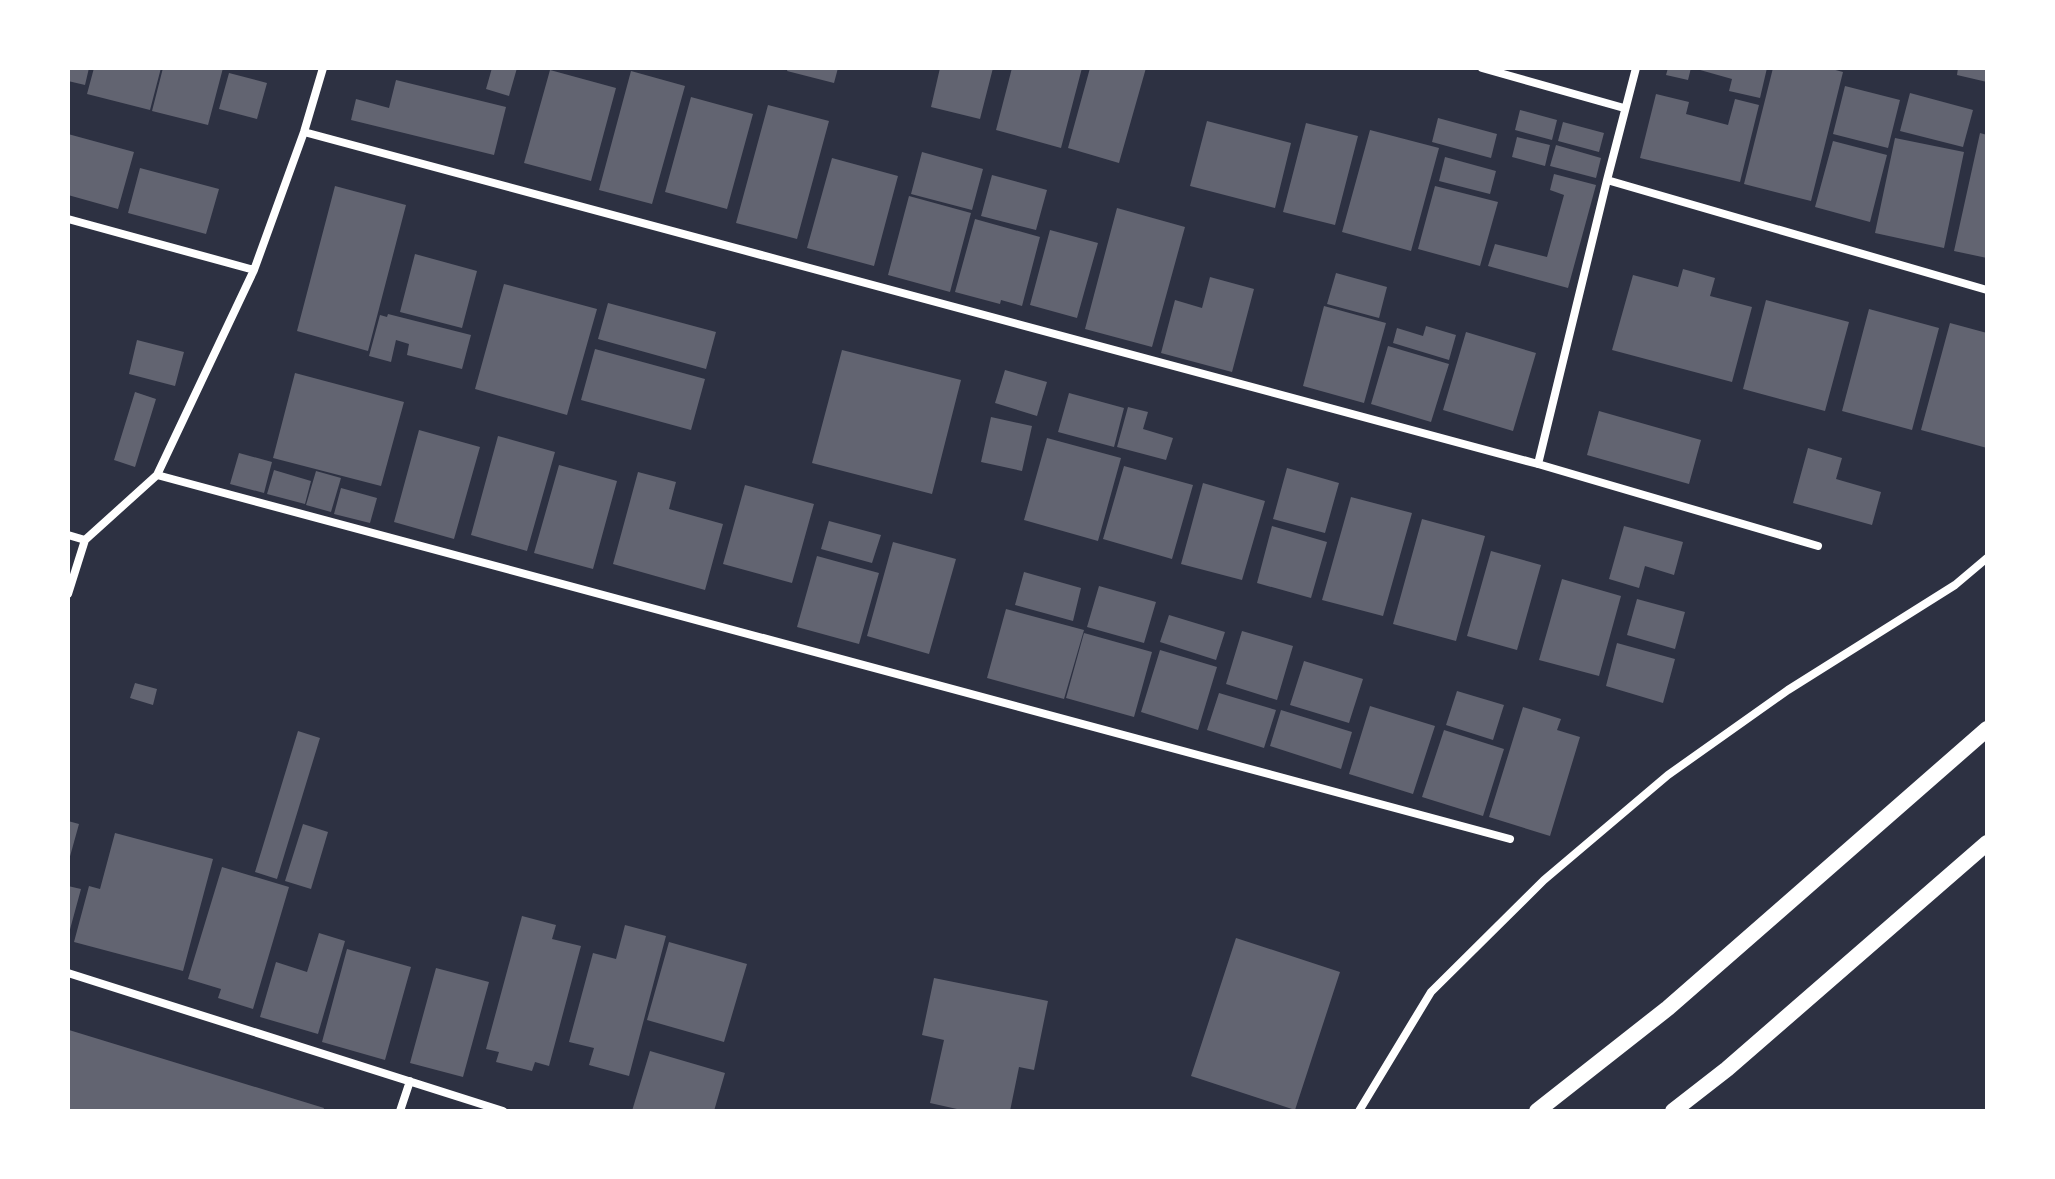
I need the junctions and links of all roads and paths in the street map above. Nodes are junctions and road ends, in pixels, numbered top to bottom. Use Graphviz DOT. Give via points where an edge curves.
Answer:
graph roads {
  1 [pos="323,68"];
  2 [pos="1482,68"];
  3 [pos="1636,68"];
  4 [pos="1624,108"];
  5 [pos="304,132"];
  6 [pos="1607,180"];
  7 [pos="68,219"];
  8 [pos="254,270"];
  9 [pos="1987,290"];
  10 [pos="1538,464"];
  11 [pos="157,475"];
  12 [pos="68,535"];
  13 [pos="85,540"];
  14 [pos="1818,546"];
  15 [pos="1987,558"];
  16 [pos="68,594"];
  17 [pos="1987,729"];
  18 [pos="1510,839"];
  19 [pos="1987,843"];
  20 [pos="68,973"];
  21 [pos="410,1081"];
  22 [pos="400,1111"];
  23 [pos="503,1111"];
  24 [pos="1359,1111"];
  25 [pos="1537,1111"];
  26 [pos="1673,1111"];
  1 -- 5 [label="street"];
  2 -- 4 [label="street"];
  3 -- 4 [label="street"];
  4 -- 6 [label="street"];
  5 -- 8 [label="street"];
  5 -- 10 [label="street"];
  6 -- 9 [label="street"];
  6 -- 10 [label="street"];
  7 -- 8 [label="street"];
  8 -- 11 [label="street"];
  10 -- 14 [label="street"];
  11 -- 13 [label="street"];
  11 -- 18 [label="street"];
  12 -- 13 [label="street"];
  13 -- 16 [label="street"];
  15 -- 24 [label="street" via="1955,585 1788,690 1668,775 1544,880 1431,992"];
  17 -- 25 [label="main road" via="1668,1008"];
  19 -- 26 [label="main road"];
  20 -- 21 [label="street"];
  21 -- 22 [label="street"];
  21 -- 23 [label="street"];
}
